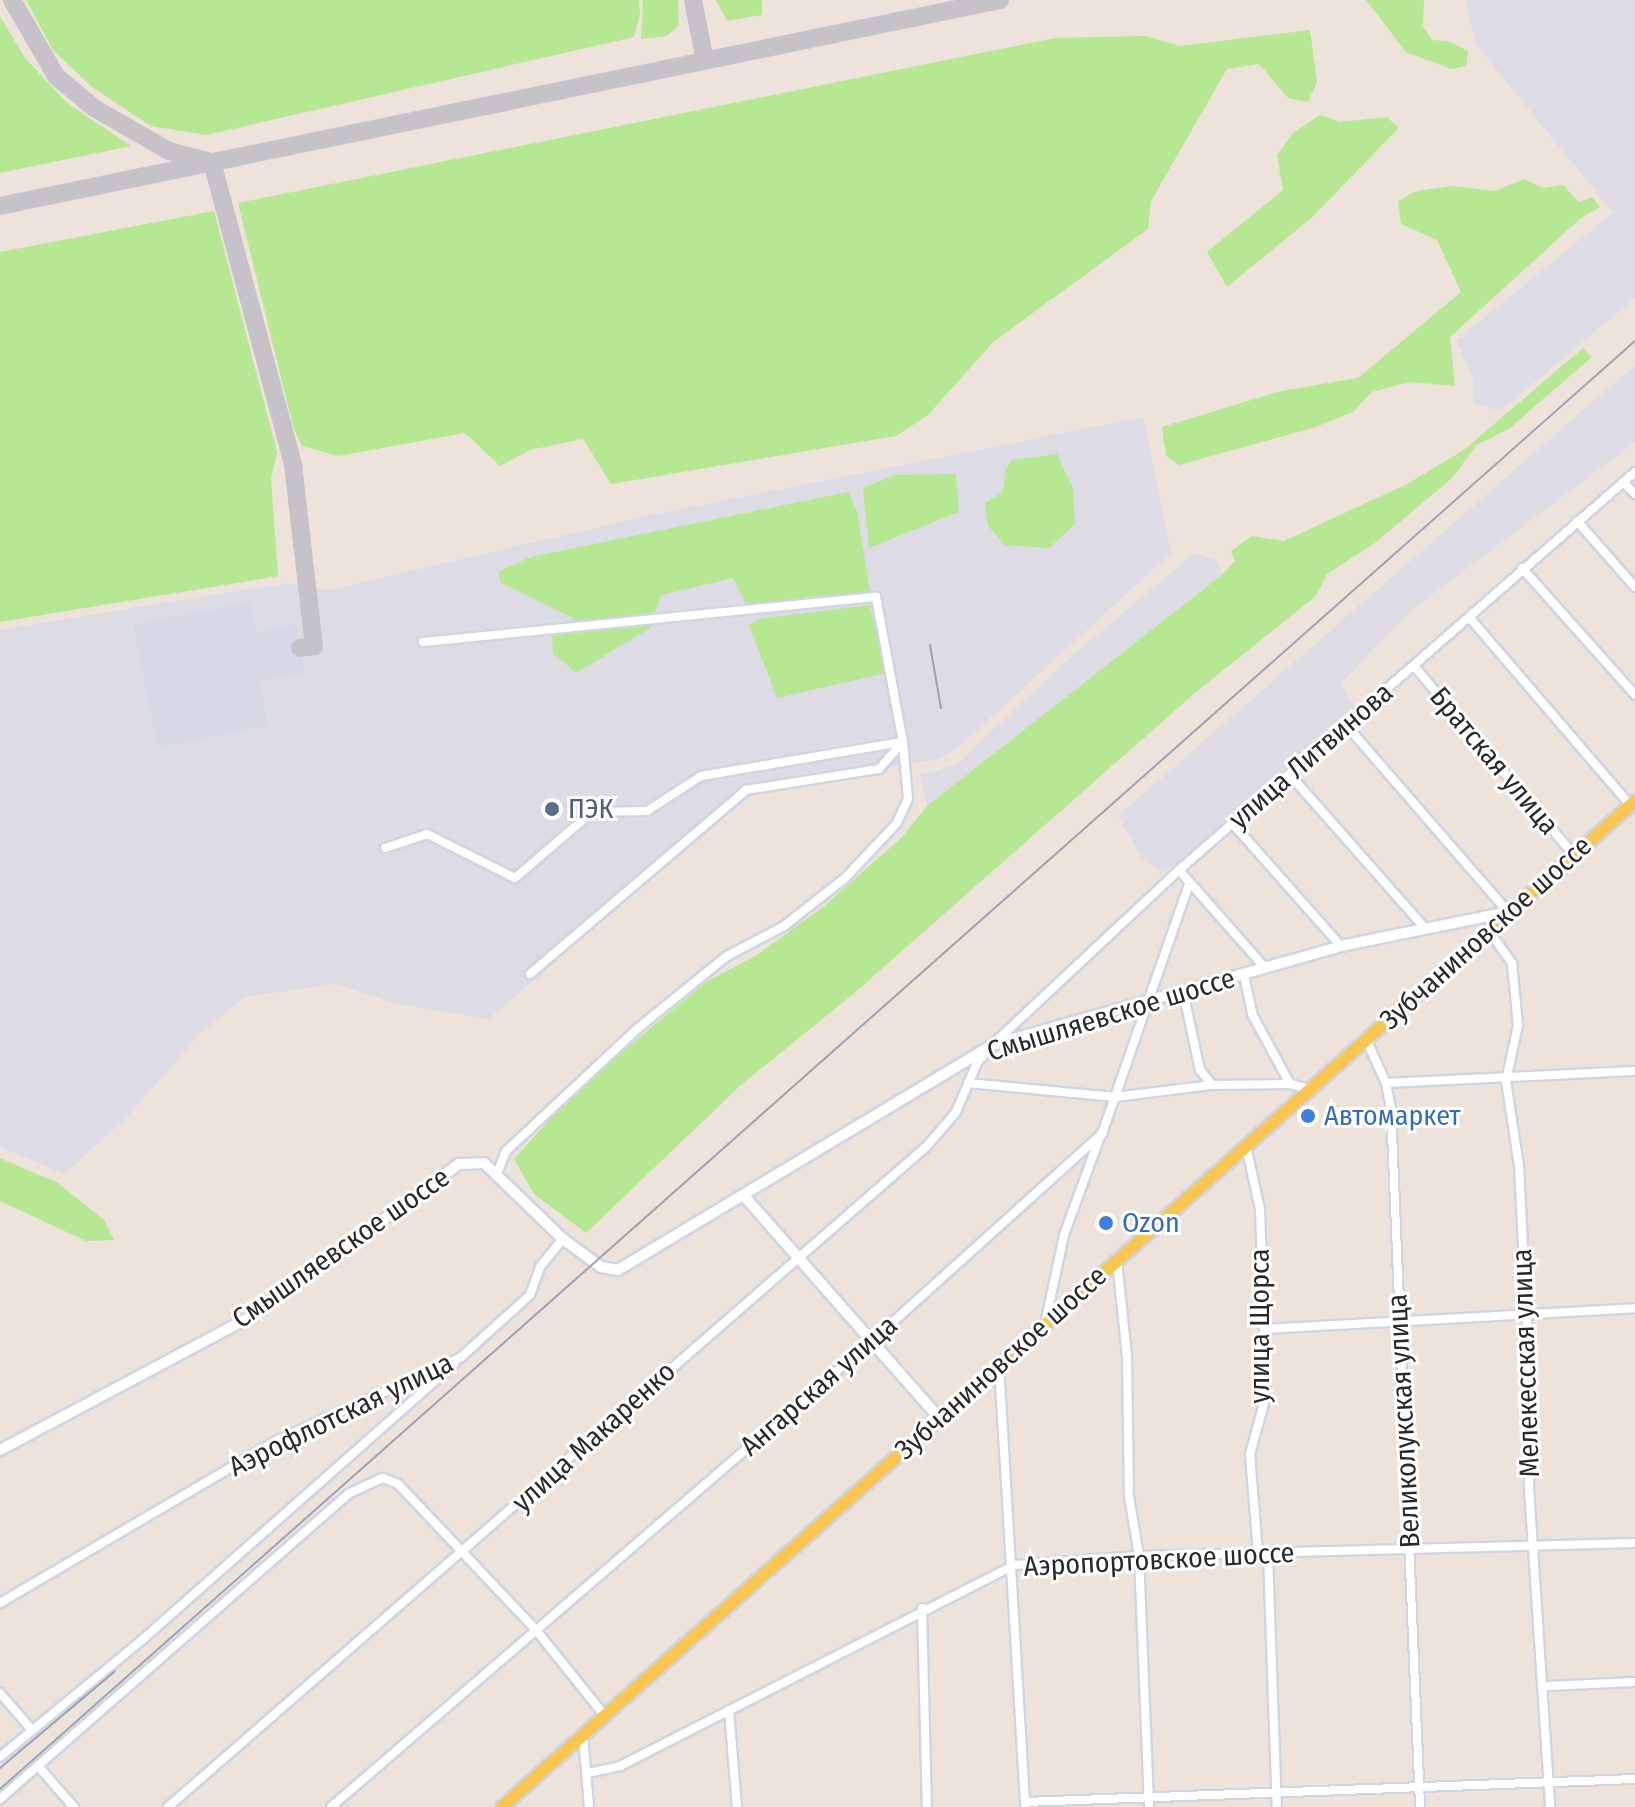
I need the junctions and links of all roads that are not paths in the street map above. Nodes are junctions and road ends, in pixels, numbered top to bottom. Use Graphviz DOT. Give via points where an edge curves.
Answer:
graph roads {
  1 [pos="1635,472"];
  2 [pos="1623,482"];
  3 [pos="1635,494"];
  4 [pos="1577,521"];
  5 [pos="1522,568"];
  6 [pos="1635,587"];
  7 [pos="1469,617"];
  8 [pos="423,642"];
  9 [pos="1414,666"];
  10 [pos="1635,695"];
  11 [pos="1346,725"];
  12 [pos="903,742"];
  13 [pos="1290,775"];
  14 [pos="1632,803"];
  15 [pos="1233,824"];
  16 [pos="385,848"];
  17 [pos="1574,855"];
  18 [pos="1179,870"];
  19 [pos="1189,884"];
  20 [pos="1508,912"];
  21 [pos="1423,926"];
  22 [pos="1488,930"];
  23 [pos="1341,946"];
  24 [pos="1265,968"];
  25 [pos="530,974"];
  26 [pos="1244,975"];
  27 [pos="1183,991"];
  28 [pos="1151,1000"];
  29 [pos="1366,1039"];
  30 [pos="992,1045"];
  31 [pos="1635,1071"];
  32 [pos="1506,1081"];
  33 [pos="968,1083"];
  34 [pos="1386,1083"];
  35 [pos="1290,1084"];
  36 [pos="1212,1085"];
  37 [pos="1310,1089"];
  38 [pos="1115,1097"];
  39 [pos="1102,1134"];
  40 [pos="1246,1146"];
  41 [pos="497,1173"];
  42 [pos="745,1197"];
  43 [pos="563,1239"];
  44 [pos="799,1254"];
  45 [pos="1117,1260"];
  46 [pos="1635,1308"];
  47 [pos="1523,1312"];
  48 [pos="1399,1319"];
  49 [pos="1045,1325"];
  50 [pos="1264,1329"];
  51 [pos="874,1339"];
  52 [pos="460,1358"];
  53 [pos="999,1365"];
  54 [pos="939,1418"];
  55 [pos="0,1450"];
  56 [pos="1635,1543"];
  57 [pos="1534,1544"];
  58 [pos="1410,1549"];
  59 [pos="1263,1554"];
  60 [pos="462,1555"];
  61 [pos="1139,1556"];
  62 [pos="1014,1565"];
  63 [pos="0,1603"];
  64 [pos="922,1608"];
  65 [pos="536,1630"];
  66 [pos="1635,1682"];
  67 [pos="1546,1686"];
  68 [pos="0,1693"];
  69 [pos="729,1710"];
  70 [pos="604,1715"];
  71 [pos="31,1729"];
  72 [pos="583,1735"];
  73 [pos="0,1757"];
  74 [pos="38,1766"];
  75 [pos="588,1773"];
  76 [pos="1635,1779"];
  77 [pos="1547,1783"];
  78 [pos="1419,1789"];
  79 [pos="1275,1795"];
  80 [pos="0,1799"];
  81 [pos="1149,1803"];
  82 [pos="1025,1804"];
  83 [pos="74,1807"];
  84 [pos="168,1807"];
  85 [pos="331,1807"];
  86 [pos="502,1807"];
  87 [pos="589,1807"];
  88 [pos="737,1807"];
  89 [pos="927,1807"];
  90 [pos="1277,1807"];
  91 [pos="1420,1807"];
  92 [pos="1550,1807"];
  1 -- 2 [label="street, улица Литвинова"];
  2 -- 3 [label="street"];
  2 -- 4 [label="street, улица Литвинова"];
  4 -- 5 [label="street, улица Литвинова"];
  4 -- 6 [label="street"];
  5 -- 7 [label="street, улица Литвинова"];
  5 -- 10 [label="street"];
  7 -- 9 [label="street, улица Литвинова"];
  7 -- 14 [label="street"];
  8 -- 12 [label="street" via="876,597"];
  9 -- 11 [label="street, улица Литвинова"];
  9 -- 17 [label="street, Братская улица"];
  11 -- 13 [label="street, улица Литвинова"];
  11 -- 20 [label="street"];
  12 -- 16 [label="street" via="701,776 647,811 592,812 515,878 427,834"];
  12 -- 25 [label="street" via="879,769 746,790"];
  12 -- 41 [label="street" via="908,799 897,823 845,878 797,916 727,956 637,1029 506,1151"];
  13 -- 15 [label="street, улица Литвинова"];
  13 -- 21 [label="street"];
  14 -- 17 [label="main road, Зубчаниновское шоссе"];
  15 -- 18 [label="street, улица Литвинова"];
  15 -- 23 [label="street"];
  17 -- 20 [label="main road, Зубчаниновское шоссе"];
  18 -- 19 [label="street"];
  18 -- 30 [label="street, улица Литвинова"];
  19 -- 24 [label="street"];
  19 -- 28 [label="street, Ангарская улица"];
  20 -- 21 [label="street, Смышляевское шоссе"];
  20 -- 22 [label="main road, Зубчаниновское шоссе"];
  21 -- 23 [label="street, Смышляевское шоссе"];
  22 -- 29 [label="main road, Зубчаниновское шоссе"];
  22 -- 32 [label="street, Мелекесская улица" via="1512,963 1518,1025"];
  23 -- 24 [label="street, Смышляевское шоссе"];
  24 -- 26 [label="street, Смышляевское шоссе"];
  26 -- 27 [label="street, Смышляевское шоссе"];
  26 -- 35 [label="street" via="1252,1014"];
  27 -- 28 [label="street, Смышляевское шоссе"];
  27 -- 36 [label="street" via="1200,1070"];
  28 -- 30 [label="street, Смышляевское шоссе"];
  28 -- 38 [label="street, Ангарская улица"];
  29 -- 34 [label="street, Великолукская улица"];
  29 -- 37 [label="main road, Зубчаниновское шоссе"];
  30 -- 33 [label="street, улица Макаренко"];
  30 -- 42 [label="street, Смышляевское шоссе"];
  31 -- 32 [label="street" via="1553,1072"];
  32 -- 34 [label="street" via="1490,1076"];
  32 -- 47 [label="street, Мелекесская улица" via="1519,1166"];
  33 -- 38 [label="street"];
  33 -- 44 [label="street, улица Макаренко" via="956,1112 927,1146"];
  34 -- 48 [label="street, Великолукская улица"];
  35 -- 36 [label="street"];
  35 -- 37 [label="street"];
  36 -- 38 [label="street"];
  37 -- 40 [label="main road, Зубчаниновское шоссе"];
  38 -- 39 [label="street, Ангарская улица"];
  39 -- 49 [label="street" via="1064,1235"];
  39 -- 51 [label="street, Ангарская улица"];
  40 -- 45 [label="main road, Зубчаниновское шоссе"];
  40 -- 50 [label="street, улица Щорса" via="1260,1209"];
  41 -- 43 [label="street, Смышляевское шоссе"];
  41 -- 55 [label="street, Смышляевское шоссе" via="484,1163 459,1164 254,1315"];
  42 -- 43 [label="street, Смышляевское шоссе" via="618,1270 601,1267"];
  42 -- 44 [label="street"];
  43 -- 52 [label="street, Аэрофлотская улица" via="540,1267 530,1295"];
  44 -- 51 [label="street"];
  44 -- 60 [label="street, улица Макаренко"];
  45 -- 49 [label="main road, Зубчаниновское шоссе"];
  45 -- 61 [label="street" via="1127,1356 1129,1496"];
  46 -- 47 [label="street"];
  47 -- 48 [label="street"];
  47 -- 57 [label="street, Мелекесская улица"];
  48 -- 50 [label="street"];
  48 -- 58 [label="street, Великолукская улица"];
  49 -- 53 [label="main road, Зубчаниновское шоссе"];
  50 -- 59 [label="street, улица Щорса" via="1266,1396 1250,1454"];
  51 -- 54 [label="street"];
  51 -- 65 [label="street, Ангарская улица"];
  52 -- 63 [label="street, Аэрофлотская улица" via="278,1440"];
  52 -- 71 [label="street" via="142,1640"];
  53 -- 54 [label="main road, Зубчаниновское шоссе"];
  53 -- 62 [label="street"];
  54 -- 70 [label="main road, Зубчаниновское шоссе"];
  56 -- 57 [label="street, Аэропортовское шоссе"];
  57 -- 58 [label="street, Аэропортовское шоссе"];
  57 -- 67 [label="street, Мелекесская улица"];
  58 -- 59 [label="street, Аэропортовское шоссе"];
  58 -- 78 [label="street, Великолукская улица"];
  59 -- 61 [label="street, Аэропортовское шоссе"];
  59 -- 79 [label="street, улица Щорса"];
  60 -- 65 [label="street"];
  60 -- 74 [label="street" via="398,1484 383,1478 348,1494"];
  60 -- 84 [label="street, улица Макаренко"];
  61 -- 62 [label="street, Аэропортовское шоссе"];
  61 -- 81 [label="street"];
  62 -- 64 [label="street, Аэропортовское шоссе"];
  62 -- 82 [label="street"];
  64 -- 69 [label="street, Аэропортовское шоссе"];
  64 -- 89 [label="street"];
  65 -- 70 [label="street"];
  65 -- 85 [label="street, Ангарская улица"];
  66 -- 67 [label="street"];
  67 -- 77 [label="street, Мелекесская улица"];
  68 -- 71 [label="street"];
  69 -- 75 [label="street, Аэропортовское шоссе" via="620,1766"];
  69 -- 88 [label="street"];
  70 -- 72 [label="main road, Зубчаниновское шоссе"];
  71 -- 73 [label="street"];
  72 -- 75 [label="street"];
  72 -- 86 [label="main road"];
  74 -- 80 [label="street"];
  74 -- 83 [label="street"];
  75 -- 87 [label="street"];
  76 -- 77 [label="street"];
  77 -- 78 [label="street"];
  77 -- 92 [label="street, Мелекесская улица"];
  78 -- 79 [label="street"];
  78 -- 91 [label="street, Великолукская улица"];
  79 -- 81 [label="street"];
  79 -- 90 [label="street, улица Щорса"];
  81 -- 82 [label="street"];
}
